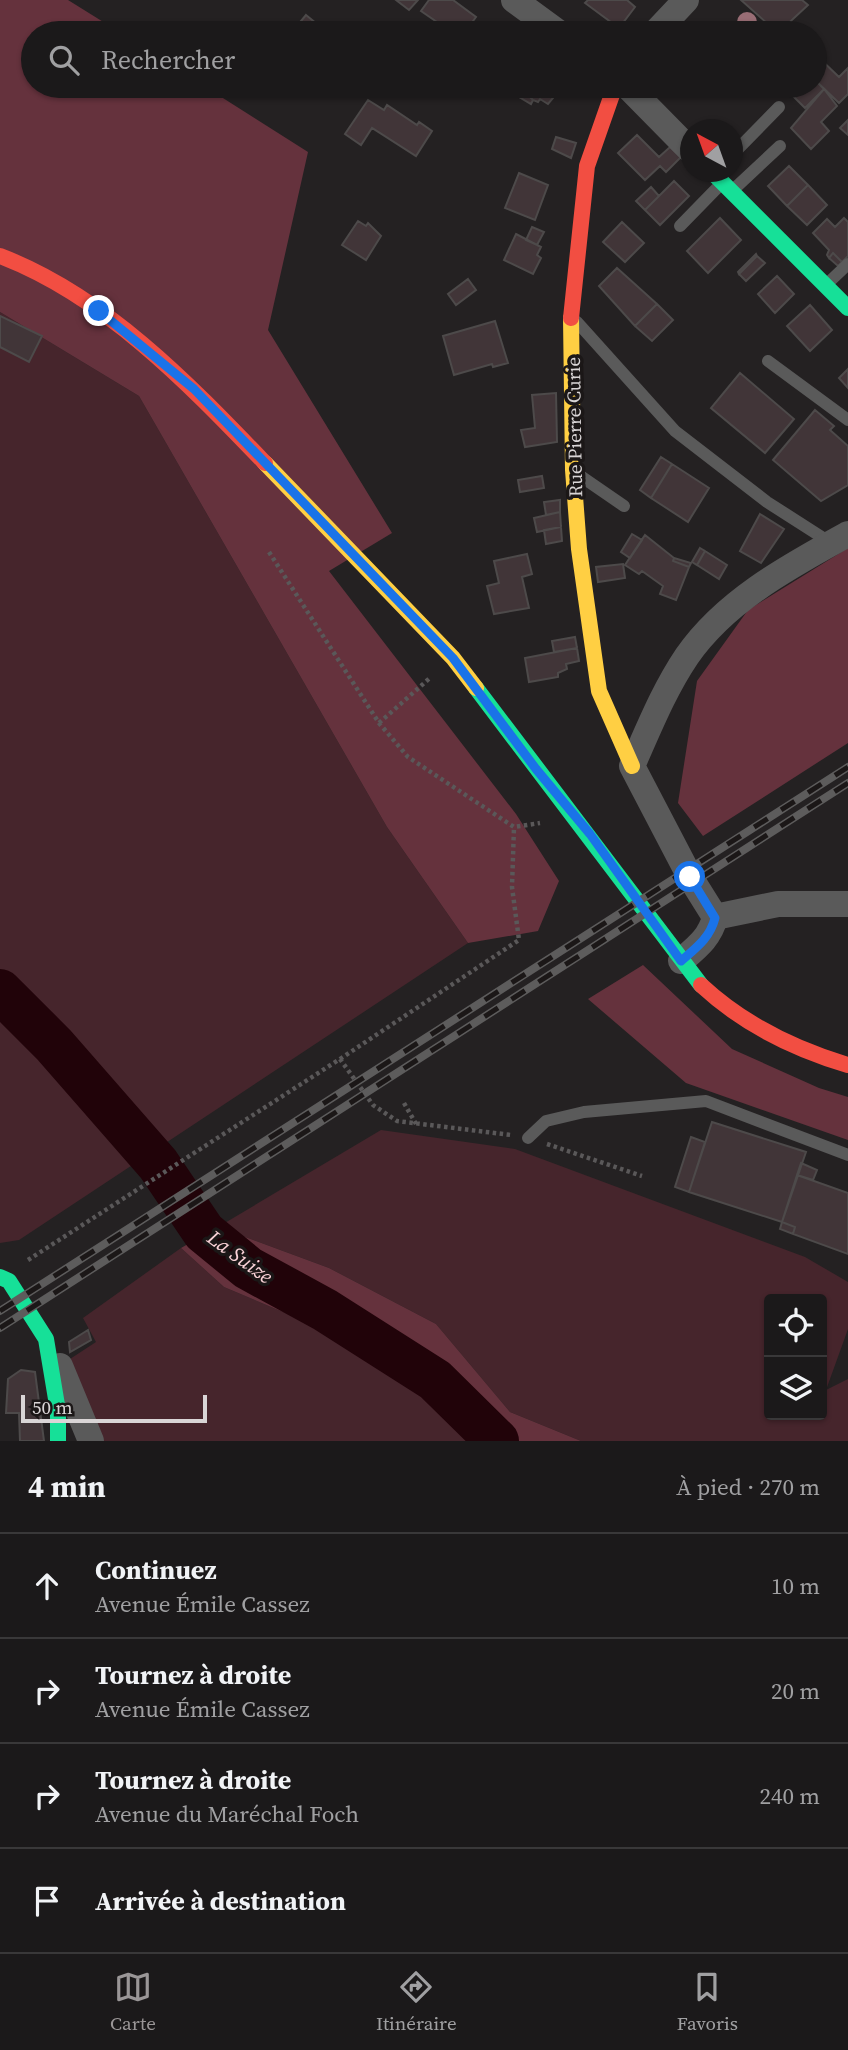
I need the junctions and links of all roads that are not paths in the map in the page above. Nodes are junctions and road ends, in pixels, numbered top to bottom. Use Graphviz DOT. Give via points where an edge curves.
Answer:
graph roads {
  1 [pos="514,0"];
  2 [pos="686,0"];
  3 [pos="543,21"];
  4 [pos="666,21"];
  5 [pos="611,98"];
  6 [pos="639,98"];
  7 [pos="779,107"];
  8 [pos="680,139"];
  9 [pos="743,145"];
  10 [pos="780,146"];
  11 [pos="743,165"];
  12 [pos="716,182"];
  13 [pos="723,182"];
  14 [pos="680,226"];
  15 [pos="0,256"];
  16 [pos="848,264"];
  17 [pos="825,286"];
  18 [pos="848,308"];
  19 [pos="571,316"];
  20 [pos="768,361"];
  21 [pos="848,420"];
  22 [pos="573,470"];
  23 [pos="624,506"];
  24 [pos="840,539"];
  25 [pos="632,766"];
  26 [pos="848,904"];
  27 [pos="715,918"];
  28 [pos="681,961"];
  29 [pos="848,1065"];
  30 [pos="528,1138"];
  31 [pos="848,1155"];
  32 [pos="1,1277"];
  33 [pos="47,1339"];
  34 [pos="58,1441"];
  35 [pos="91,1441"];
  1 -- 3 [label="street"];
  2 -- 4 [label="street"];
  5 -- 19 [label="main road, Rue Pierre Curie" via="587,166"];
  6 -- 8 [label="street"];
  7 -- 9 [label="lane"];
  10 -- 11 [label="lane"];
  12 -- 14 [label="lane"];
  13 -- 17 [label="main road"];
  15 -- 28 [label="main road" via="37,270 99,311 194,389 453,658 590,834"];
  16 -- 17 [label="lane"];
  17 -- 18 [label="main road"];
  19 -- 22 [label="main road, Rue Pierre Curie"];
  19 -- 24 [label="lane" via="675,431 766,502"];
  20 -- 21 [label="lane"];
  22 -- 23 [label="lane"];
  22 -- 25 [label="main road, Rue Pierre Curie" via="599,691"];
  24 -- 25 [label="street" via="770,578 716,623 689,654 665,693"];
  25 -- 27 [label="street"];
  26 -- 27 [label="street" via="778,904"];
  27 -- 28 [label="street" via="702,944"];
  28 -- 29 [label="main road" via="702,986 747,1021"];
  30 -- 31 [label="lane" via="546,1121 584,1112 706,1101"];
  32 -- 33 [label="main road" via="9,1281"];
  33 -- 34 [label="main road"];
  33 -- 35 [label="street"];
}
